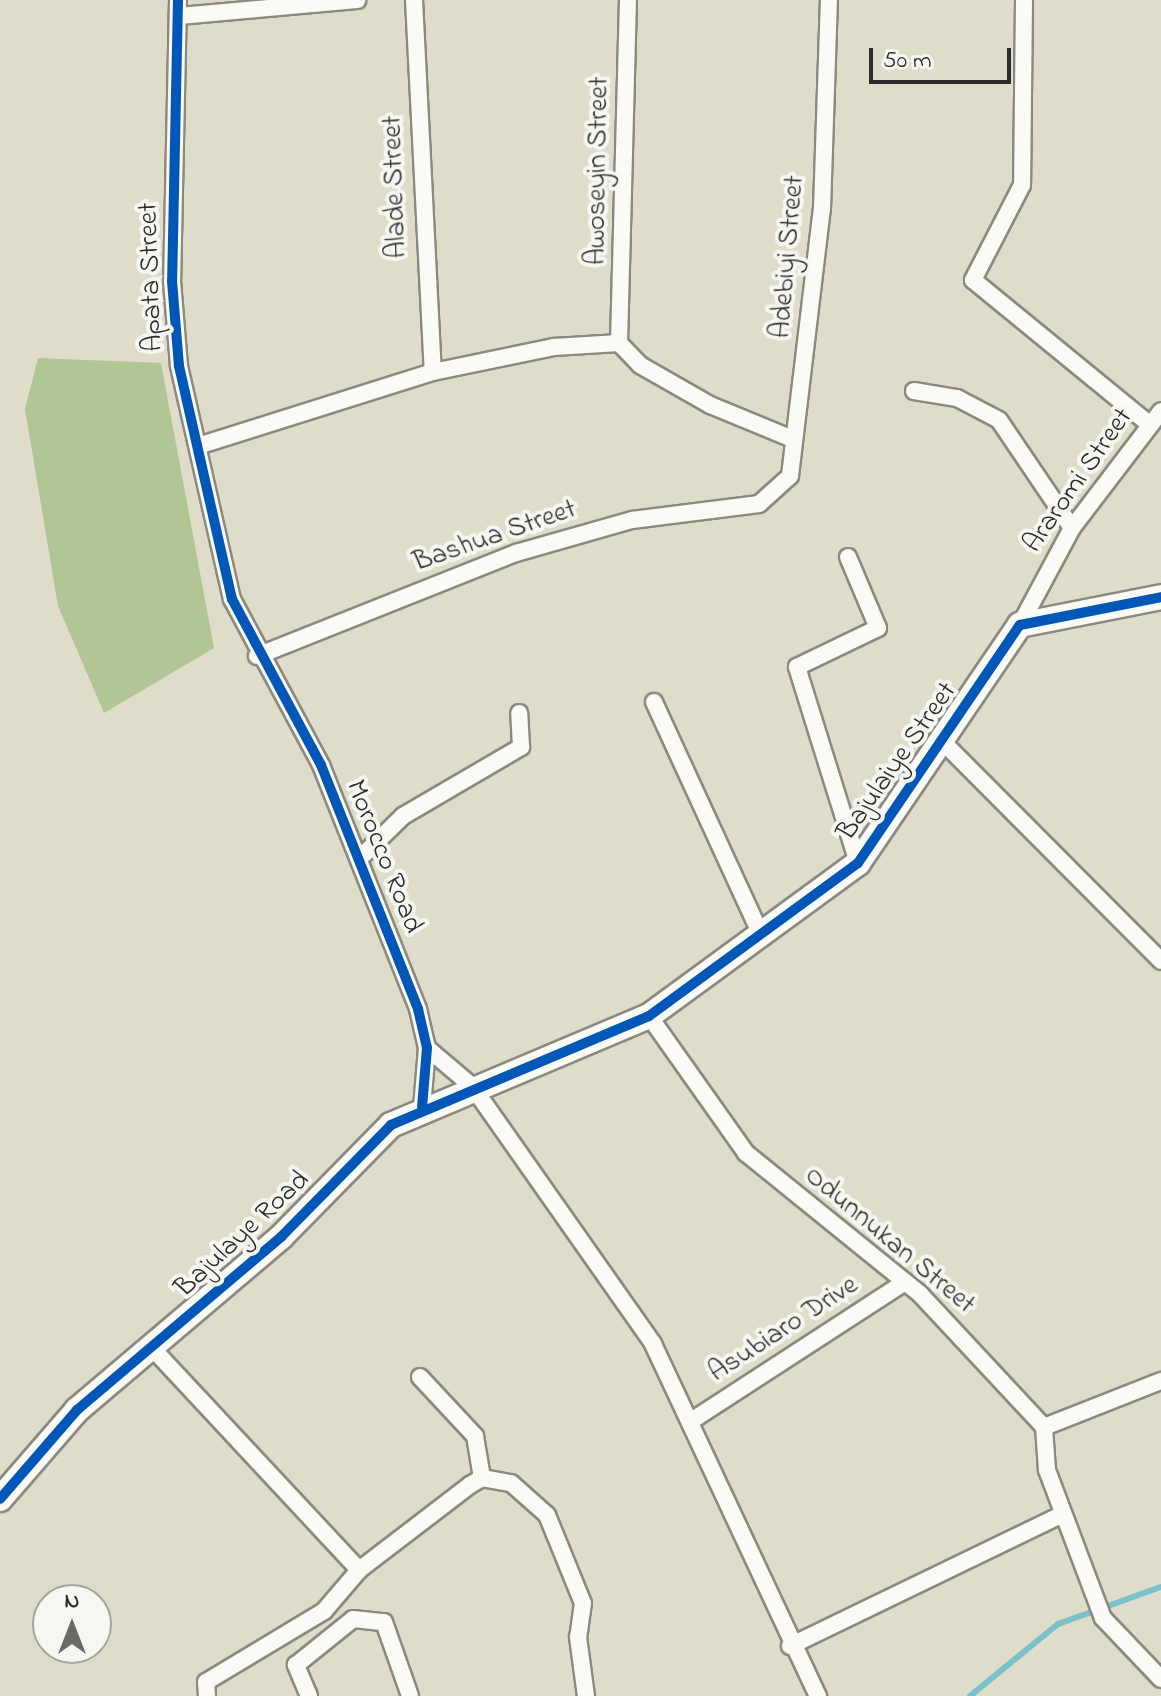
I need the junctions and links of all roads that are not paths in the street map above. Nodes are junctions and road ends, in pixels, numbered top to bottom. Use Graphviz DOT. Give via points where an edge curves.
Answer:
graph roads {
  1 [pos="357,0"];
  2 [pos="414,0"];
  3 [pos="628,0"];
  4 [pos="829,0"];
  5 [pos="1024,0"];
  6 [pos="178,8"];
  7 [pos="619,343"];
  8 [pos="433,372"];
  9 [pos="914,391"];
  10 [pos="1161,411"];
  11 [pos="1150,425"];
  12 [pos="790,438"];
  13 [pos="198,446"];
  14 [pos="759,504"];
  15 [pos="1072,528"];
  16 [pos="848,557"];
  17 [pos="1161,597"];
  18 [pos="1020,625"];
  19 [pos="249,639"];
  20 [pos="257,656"];
  21 [pos="654,702"];
  22 [pos="519,713"];
  23 [pos="943,742"];
  24 [pos="359,859"];
  25 [pos="858,863"];
  26 [pos="762,937"];
  27 [pos="1161,961"];
  28 [pos="649,1016"];
  29 [pos="427,1048"];
  30 [pos="553,1060"];
  31 [pos="472,1086"];
  32 [pos="422,1107"];
  33 [pos="905,1282"];
  34 [pos="154,1350"];
  35 [pos="420,1377"];
  36 [pos="1161,1381"];
  37 [pos="691,1421"];
  38 [pos="1044,1427"];
  39 [pos="482,1478"];
  40 [pos="0,1499"];
  41 [pos="1063,1514"];
  42 [pos="359,1570"];
  43 [pos="790,1646"];
  44 [pos="1161,1679"];
  45 [pos="581,1695"];
  46 [pos="207,1696"];
  47 [pos="309,1696"];
  48 [pos="410,1696"];
  49 [pos="818,1696"];
  1 -- 6 [label="street"];
  2 -- 8 [label="street, Alade Street"];
  3 -- 7 [label="street, Awoseyin Street"];
  4 -- 12 [label="street, Adebiyi Street" via="822,209"];
  5 -- 11 [label="street" via="1022,185 971,274"];
  6 -- 13 [label="street, Apata Street" via="172,281 179,366"];
  7 -- 8 [label="street" via="554,347"];
  7 -- 12 [label="street" via="640,365 710,405"];
  8 -- 13 [label="street"];
  9 -- 15 [label="street" via="957,398 999,420"];
  10 -- 11 [label="street, Araromi Street"];
  11 -- 15 [label="street, Araromi Street"];
  12 -- 14 [label="street, Adebiyi Street" via="790,476"];
  13 -- 19 [label="street, Apata Street" via="232,599"];
  14 -- 20 [label="street, Bashua Street" via="632,520 516,553"];
  15 -- 18 [label="street, Araromi Street"];
  16 -- 25 [label="street" via="878,628 797,667"];
  17 -- 18 [label="street"];
  18 -- 23 [label="street, Bajulaiye Street"];
  19 -- 20 [label="street, Morocco Road"];
  20 -- 24 [label="street, Morocco Road" via="321,765"];
  21 -- 26 [label="street"];
  22 -- 24 [label="street" via="521,747 403,816"];
  23 -- 25 [label="street, Bajulaiye Street"];
  23 -- 27 [label="street"];
  24 -- 29 [label="street, Morocco Road"];
  25 -- 26 [label="street, Bajulaiye Street"];
  26 -- 28 [label="street, Bajulaiye Street"];
  28 -- 30 [label="street, Bajulaiye Street"];
  28 -- 33 [label="street, Odunnukan Street" via="746,1153"];
  29 -- 31 [label="street"];
  29 -- 32 [label="street, Morocco Road"];
  30 -- 31 [label="street, Bajulaye Road"];
  31 -- 32 [label="street, Bajulaye Road"];
  31 -- 37 [label="street" via="612,1279"];
  32 -- 34 [label="street, Bajulaye Road" via="391,1125"];
  33 -- 37 [label="street, Asubiaro Drive"];
  33 -- 38 [label="street, Odunnukan Street" via="1012,1384"];
  34 -- 40 [label="street, Bajulaye Road" via="77,1410"];
  34 -- 42 [label="street"];
  35 -- 39 [label="street" via="475,1436"];
  36 -- 38 [label="street"];
  37 -- 43 [label="street"];
  38 -- 41 [label="street" via="1047,1470"];
  39 -- 42 [label="street"];
  39 -- 45 [label="street" via="511,1483 547,1515 583,1603"];
  41 -- 43 [label="street"];
  41 -- 44 [label="street" via="1100,1598 1103,1618"];
  42 -- 46 [label="street" via="324,1611 206,1682"];
  43 -- 49 [label="street"];
  47 -- 48 [label="street" via="296,1665 353,1619 384,1622"];
}
